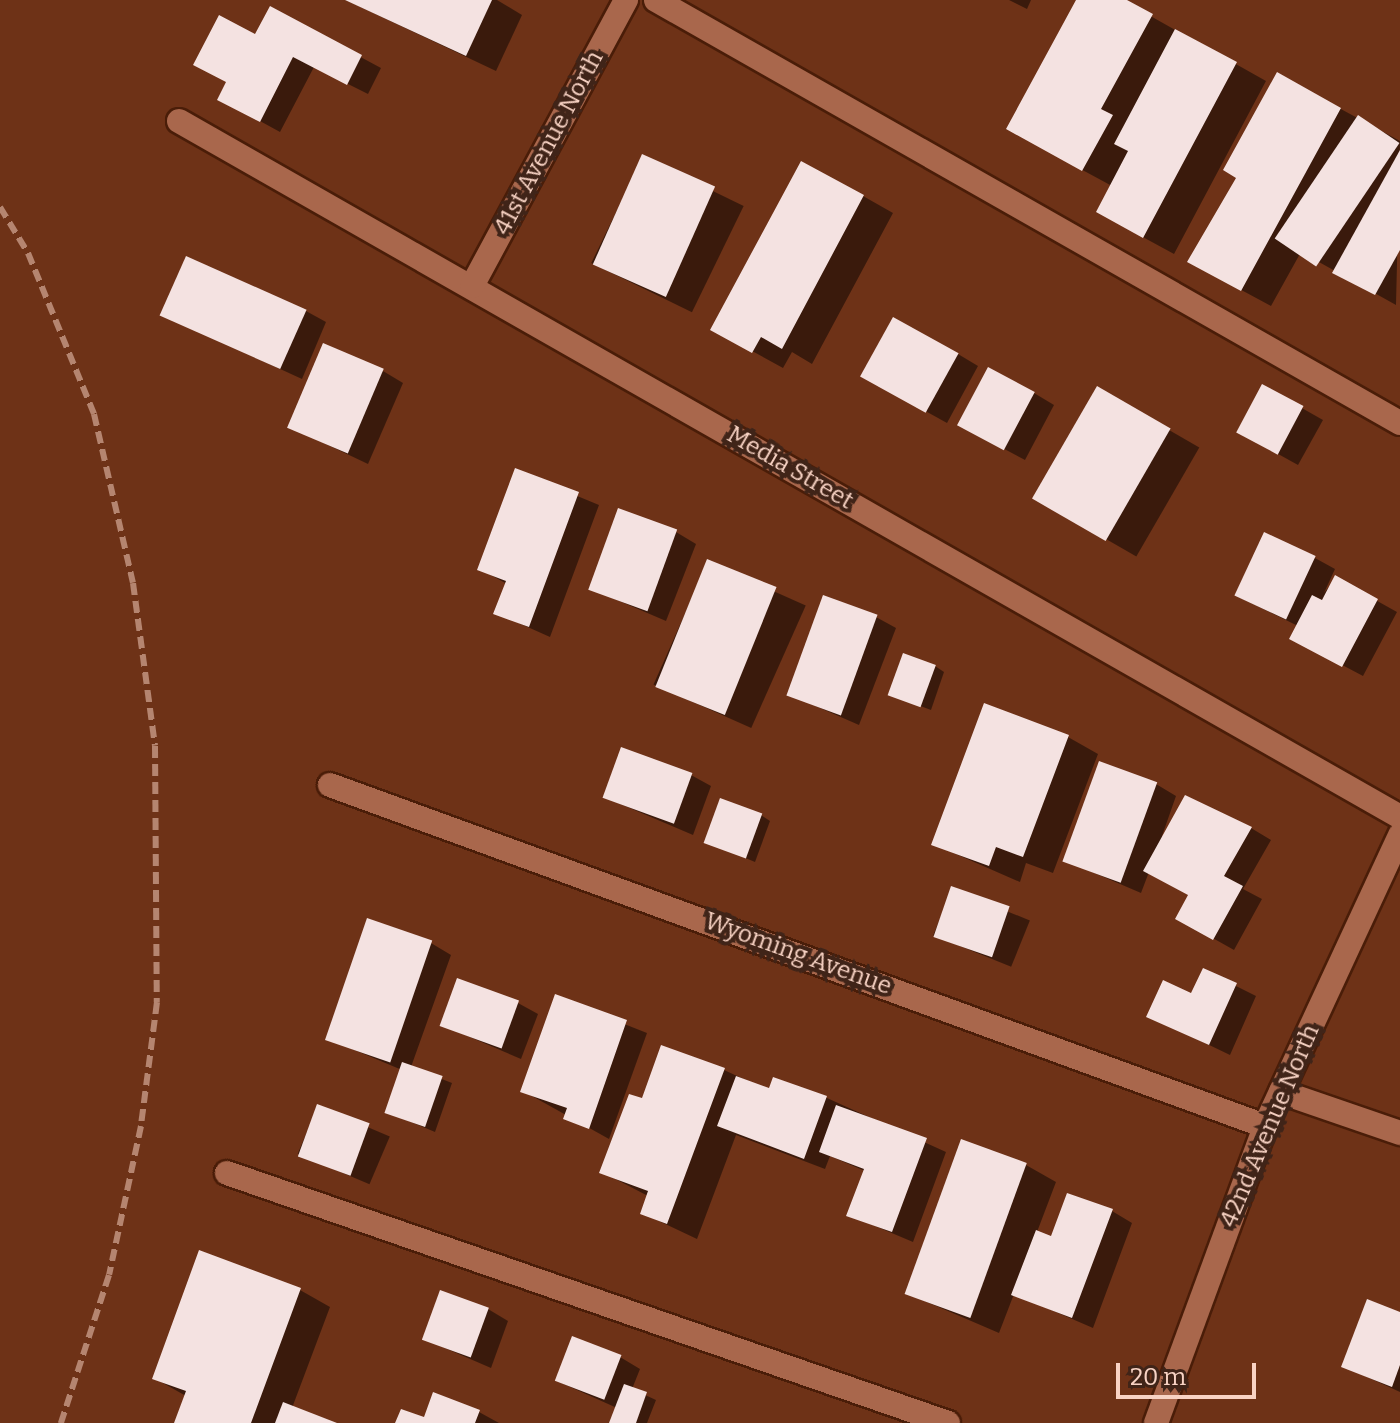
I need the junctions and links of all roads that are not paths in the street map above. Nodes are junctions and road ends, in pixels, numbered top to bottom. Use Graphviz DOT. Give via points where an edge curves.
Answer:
graph roads {
  1 [pos="626,0"];
  2 [pos="656,0"];
  3 [pos="179,121"];
  4 [pos="472,286"];
  5 [pos="1400,423"];
  6 [pos="330,785"];
  7 [pos="1400,817"];
  8 [pos="1400,835"];
  9 [pos="1281,1092"];
  10 [pos="1265,1126"];
  11 [pos="1400,1133"];
  12 [pos="227,1173"];
  13 [pos="948,1423"];
  14 [pos="1156,1423"];
  1 -- 4 [label="street, 41st Avenue North"];
  2 -- 5 [label="street"];
  3 -- 4 [label="street, Media Street"];
  4 -- 7 [label="street, Media Street"];
  6 -- 10 [label="street, Wyoming Avenue"];
  8 -- 9 [label="street, 42nd Avenue North"];
  9 -- 10 [label="street, 42nd Avenue North"];
  9 -- 11 [label="street"];
  10 -- 14 [label="street, 42nd Avenue North"];
  12 -- 13 [label="street"];
}
